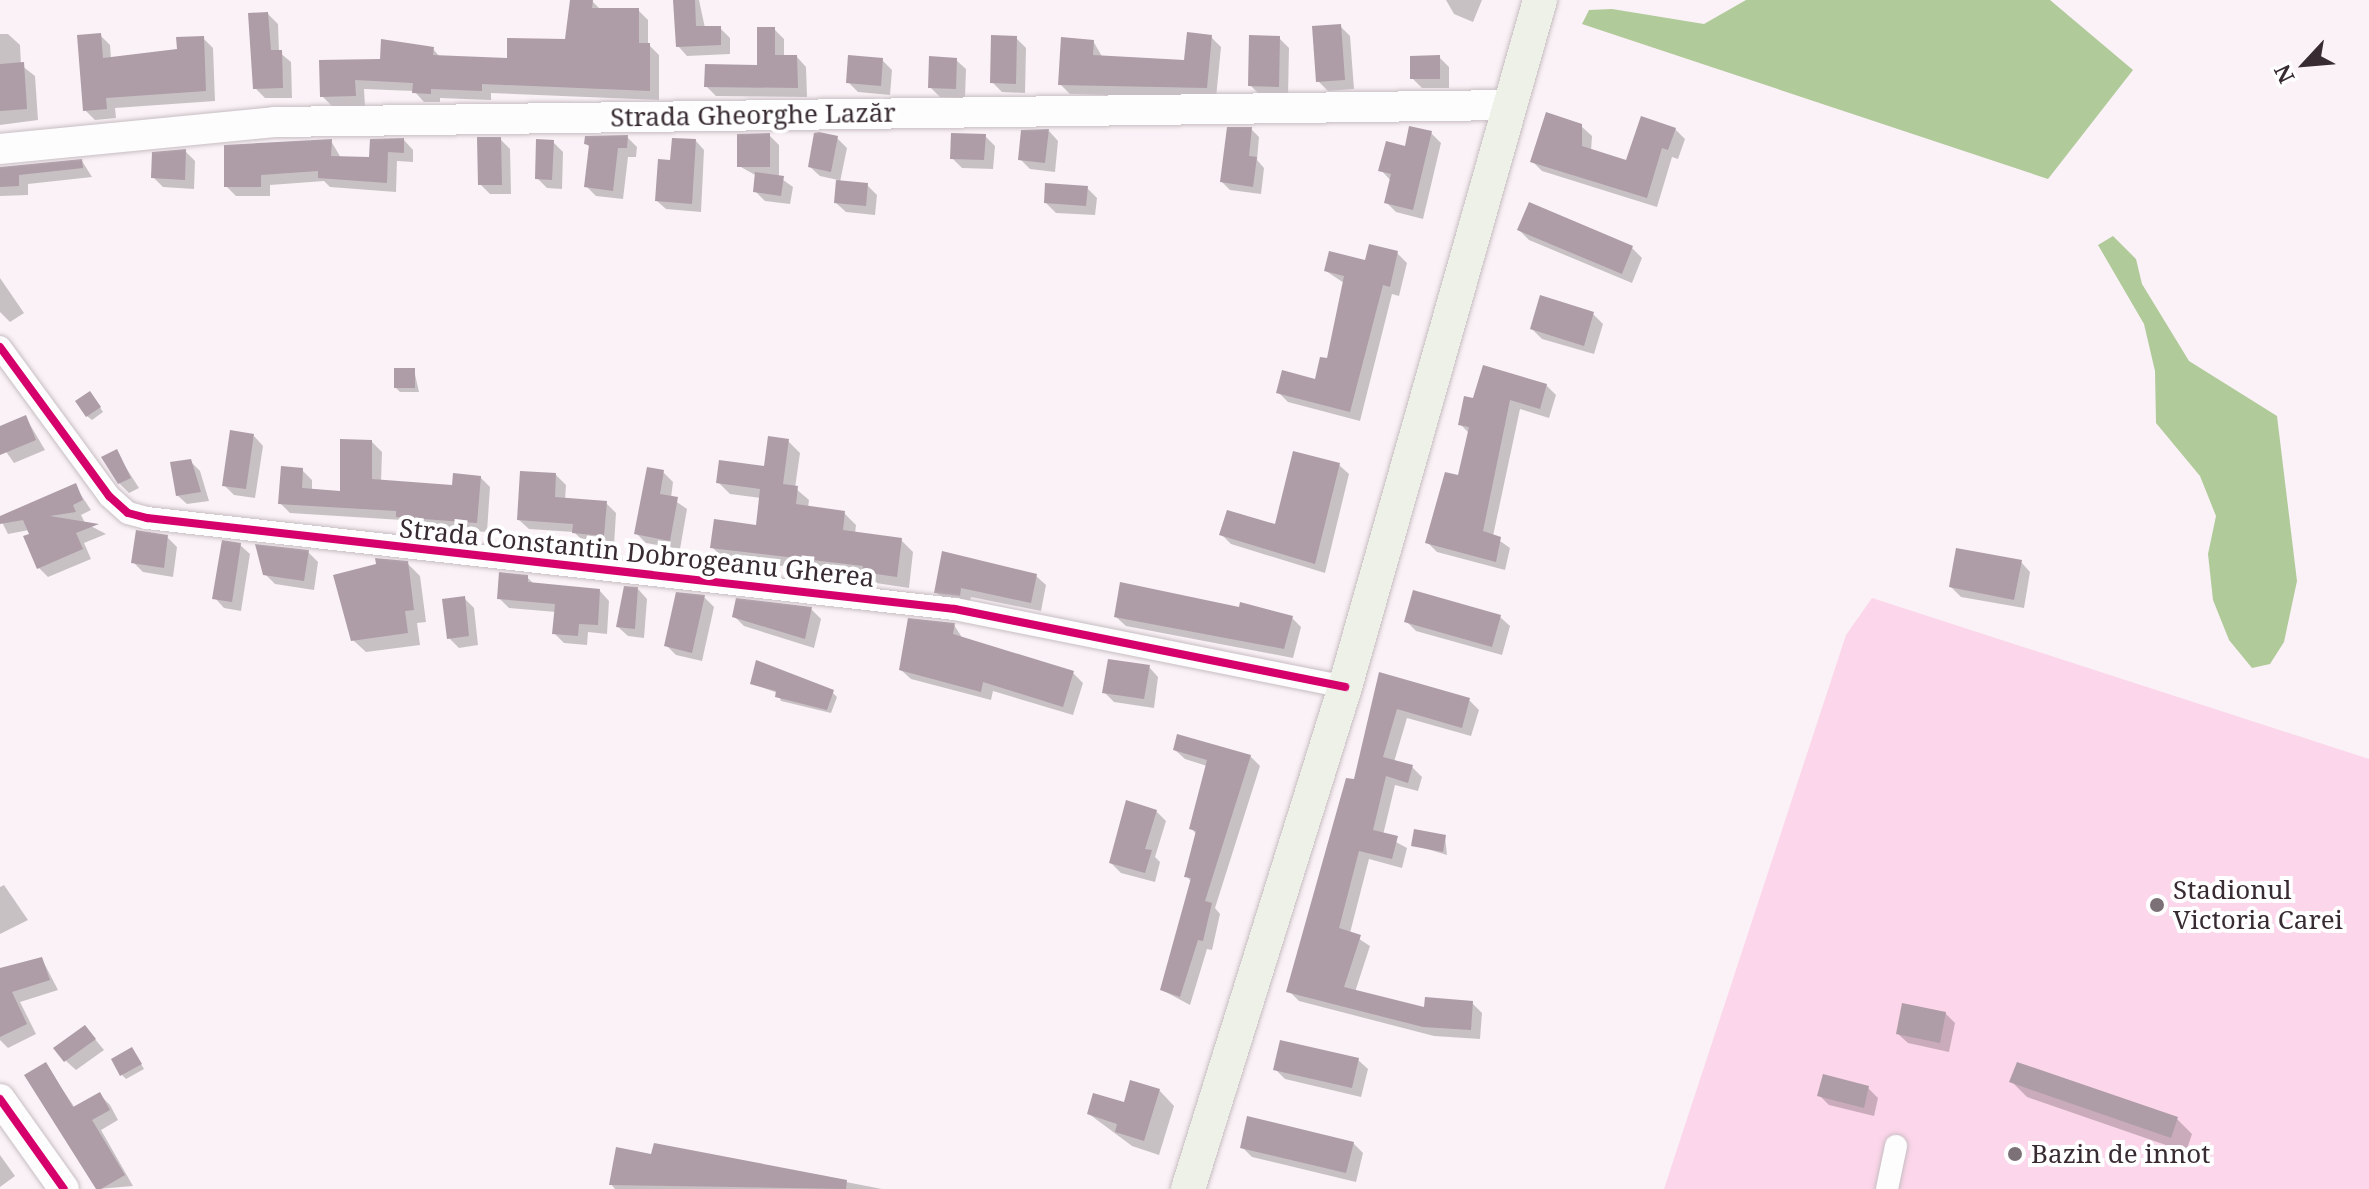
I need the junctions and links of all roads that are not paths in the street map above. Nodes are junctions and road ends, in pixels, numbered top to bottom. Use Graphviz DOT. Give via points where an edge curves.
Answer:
graph roads {
  1 [pos="1540,0"];
  2 [pos="1507,105"];
  3 [pos="0,149"];
  4 [pos="0,347"];
  5 [pos="1345,687"];
  6 [pos="0,1099"];
  7 [pos="1896,1146"];
  8 [pos="64,1189"];
  9 [pos="1188,1189"];
  10 [pos="1887,1189"];
  1 -- 2 [label="main road"];
  2 -- 3 [label="main road, Strada Gheorghe Lazăr" via="275,122"];
  2 -- 5 [label="main road"];
  4 -- 5 [label="street, Strada Constantin Dobrogeanu Gherea" via="109,496 128,513 147,518 955,609"];
  5 -- 9 [label="main road"];
  6 -- 8 [label="main road"];
  7 -- 10 [label="street"];
}
